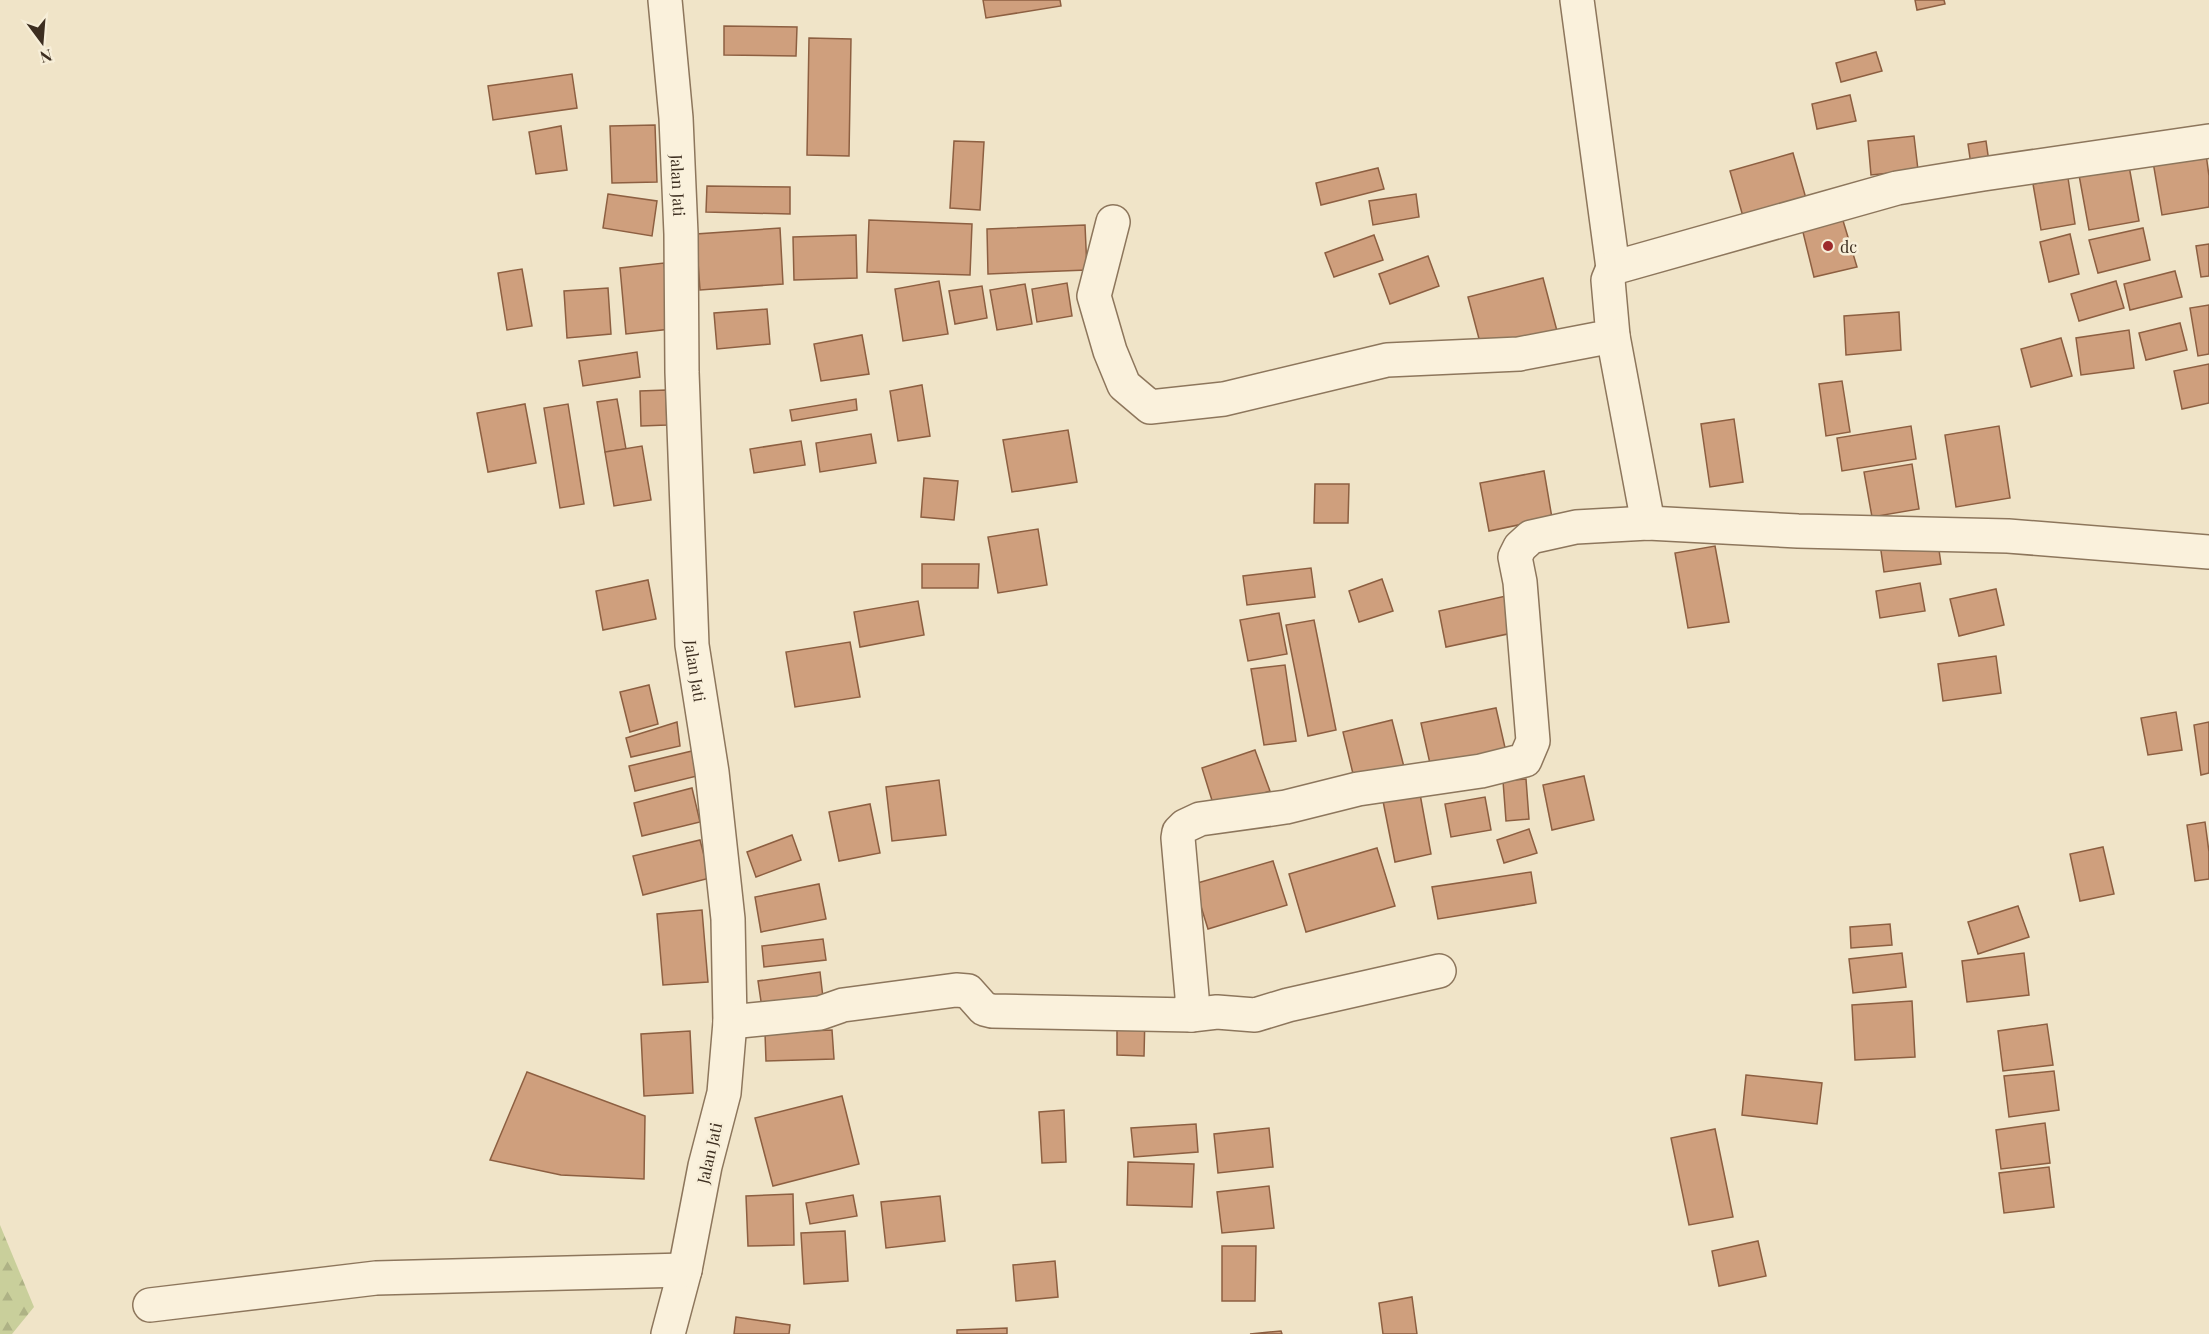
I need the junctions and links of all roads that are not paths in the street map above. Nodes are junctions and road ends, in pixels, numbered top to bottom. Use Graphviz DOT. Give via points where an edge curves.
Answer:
graph roads {
  1 [pos="665,0"];
  2 [pos="1577,0"];
  3 [pos="2209,141"];
  4 [pos="1113,222"];
  5 [pos="1613,268"];
  6 [pos="1613,336"];
  7 [pos="1648,523"];
  8 [pos="2209,552"];
  9 [pos="1439,971"];
  10 [pos="1191,1015"];
  11 [pos="730,1022"];
  12 [pos="685,1270"];
  13 [pos="150,1305"];
  14 [pos="668,1334"];
  1 -- 11 [label="street, Jalan Jati" via="676,118 692,645 712,772 728,919"];
  2 -- 5 [label="street"];
  3 -- 5 [label="street" via="1897,188"];
  4 -- 6 [label="street" via="1095,297 1124,385 1149,407 1224,399 1387,360 1519,354"];
  5 -- 6 [label="street" via="1608,280"];
  6 -- 7 [label="street"];
  7 -- 8 [label="street" via="2008,536"];
  7 -- 10 [label="street" via="1576,527 1531,537 1520,547 1515,557 1533,741 1525,760 1481,771 1358,789 1286,807 1200,819 1179,832"];
  9 -- 10 [label="street" via="1255,1015"];
  10 -- 11 [label="street" via="992,1011 984,1009 968,991 956,990 843,1005 820,1013"];
  11 -- 12 [label="street, Jalan Jati" via="724,1093"];
  12 -- 13 [label="street" via="376,1278"];
  12 -- 14 [label="street, Jalan Jati"];
}
